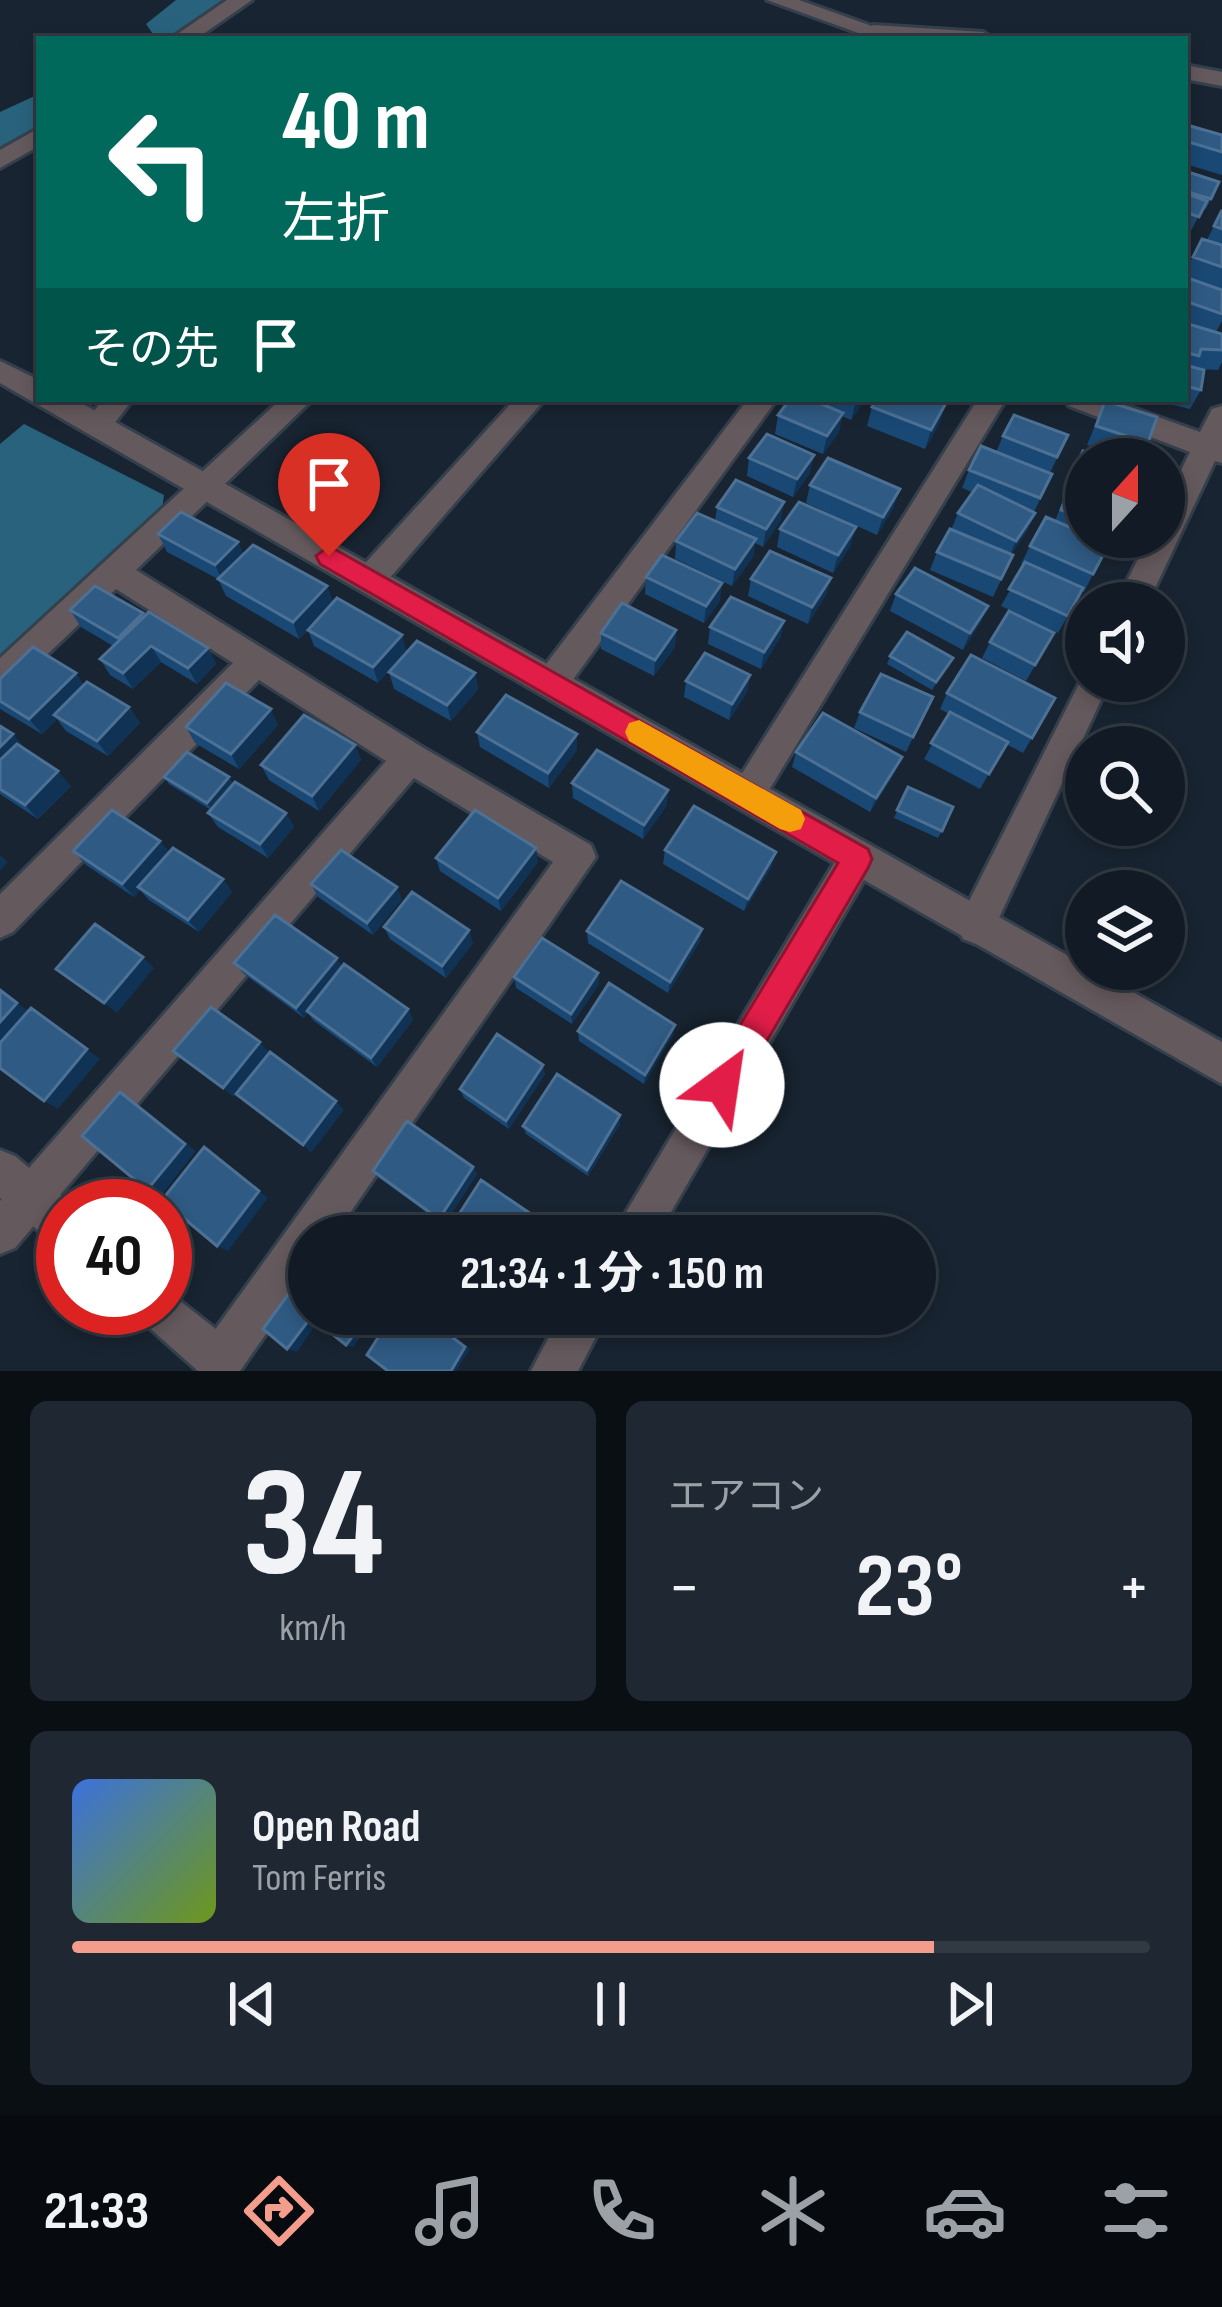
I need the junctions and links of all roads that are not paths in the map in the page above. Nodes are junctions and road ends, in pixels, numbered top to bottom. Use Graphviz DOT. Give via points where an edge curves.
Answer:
graph roads {
  1 [pos="241,0"];
  2 [pos="778,0"];
  3 [pos="873,32"];
  4 [pos="187,36"];
  5 [pos="887,36"];
  6 [pos="936,36"];
  7 [pos="1188,73"];
  8 [pos="1222,79"];
  9 [pos="36,137"];
  10 [pos="0,161"];
  11 [pos="0,370"];
  12 [pos="36,390"];
  13 [pos="64,402"];
  14 [pos="296,402"];
  15 [pos="528,402"];
  16 [pos="761,402"];
  17 [pos="990,402"];
  18 [pos="1087,402"];
  19 [pos="108,412"];
  20 [pos="1222,416"];
  21 [pos="1215,450"];
  22 [pos="206,490"];
  23 [pos="116,572"];
  24 [pos="370,579"];
  25 [pos="1143,582"];
  26 [pos="255,662"];
  27 [pos="0,678"];
  28 [pos="552,682"];
  29 [pos="1084,702"];
  30 [pos="410,758"];
  31 [pos="748,794"];
  32 [pos="857,859"];
  33 [pos="0,920"];
  34 [pos="976,926"];
  35 [pos="1222,1064"];
  36 [pos="15,1183"];
  37 [pos="645,1215"];
  38 [pos="0,1233"];
  39 [pos="187,1335"];
  40 [pos="574,1335"];
  41 [pos="221,1368"];
  42 [pos="553,1371"];
  1 -- 4 [label="street"];
  2 -- 3 [label="street"];
  3 -- 5 [label="street"];
  3 -- 6 [label="street"];
  7 -- 8 [label="street"];
  9 -- 10 [label="street"];
  11 -- 12 [label="street"];
  13 -- 19 [label="street"];
  14 -- 22 [label="street"];
  15 -- 24 [label="street"];
  16 -- 28 [label="street"];
  17 -- 31 [label="street"];
  18 -- 21 [label="street"];
  19 -- 22 [label="street"];
  20 -- 21 [label="street"];
  21 -- 25 [label="street"];
  22 -- 23 [label="street"];
  22 -- 24 [label="street"];
  23 -- 26 [label="street"];
  23 -- 27 [label="street"];
  24 -- 28 [label="street"];
  26 -- 30 [label="street"];
  26 -- 33 [label="street"];
  28 -- 31 [label="street"];
  29 -- 34 [label="street"];
  30 -- 36 [label="street"];
  30 -- 41 [label="street" via="578,857"];
  31 -- 32 [label="street"];
  32 -- 34 [label="street"];
  32 -- 37 [label="street"];
  34 -- 35 [label="street"];
  36 -- 38 [label="street"];
  39 -- 41 [label="street"];
  40 -- 42 [label="street"];
}
